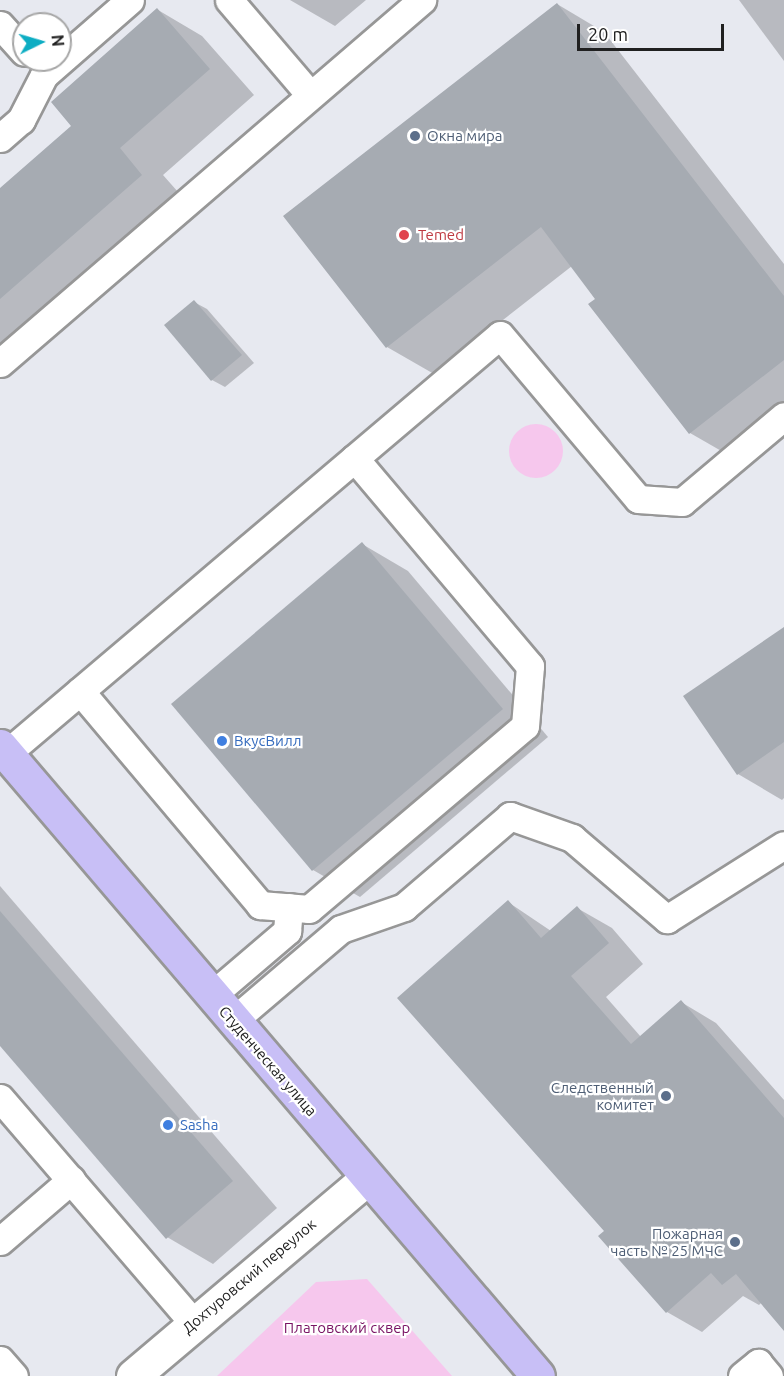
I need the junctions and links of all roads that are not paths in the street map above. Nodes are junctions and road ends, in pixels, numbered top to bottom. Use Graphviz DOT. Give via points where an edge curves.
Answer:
graph roads {
  1 [pos="130,0"];
  2 [pos="229,0"];
  3 [pos="422,0"];
  4 [pos="0,25"];
  5 [pos="12,38"];
  6 [pos="72,42"];
  7 [pos="36,72"];
  8 [pos="310,95"];
  9 [pos="0,138"];
  10 [pos="0,363"];
  11 [pos="784,416"];
  12 [pos="354,459"];
  13 [pos="80,691"];
  14 [pos="3,749"];
  15 [pos="784,845"];
  16 [pos="289,907"];
  17 [pos="212,995"];
  18 [pos="234,1020"];
  19 [pos="4,1111"];
  20 [pos="367,1178"];
  21 [pos="71,1180"];
  22 [pos="0,1241"];
  23 [pos="194,1322"];
  24 [pos="0,1360"];
  25 [pos="14,1376"];
  26 [pos="133,1376"];
  27 [pos="538,1376"];
  28 [pos="742,1376"];
  29 [pos="769,1376"];
  1 -- 6 [label="lane"];
  2 -- 8 [label="lane"];
  3 -- 8 [label="lane"];
  4 -- 5 [label="lane"];
  7 -- 9 [label="lane" via="21,120"];
  8 -- 10 [label="lane"];
  11 -- 12 [label="lane" via="682,502 638,499 500,335"];
  12 -- 13 [label="lane"];
  12 -- 16 [label="lane" via="530,666 525,726 309,909"];
  13 -- 14 [label="lane"];
  13 -- 16 [label="lane" via="260,905"];
  14 -- 17 [label="street, Студенческая улица"];
  15 -- 18 [label="lane" via="667,919 572,838 510,816 404,907 340,929"];
  16 -- 17 [label="lane" via="287,931"];
  17 -- 18 [label="street, Студенческая улица"];
  18 -- 20 [label="street, Студенческая улица"];
  19 -- 21 [label="lane"];
  20 -- 23 [label="street, Дохтуровский переулок"];
  20 -- 27 [label="street, Студенческая улица"];
  21 -- 22 [label="lane"];
  21 -- 23 [label="lane"];
  23 -- 26 [label="street, Дохтуровский переулок"];
  24 -- 25 [label="lane"];
  28 -- 29 [label="lane" via="758,1363"];
}
